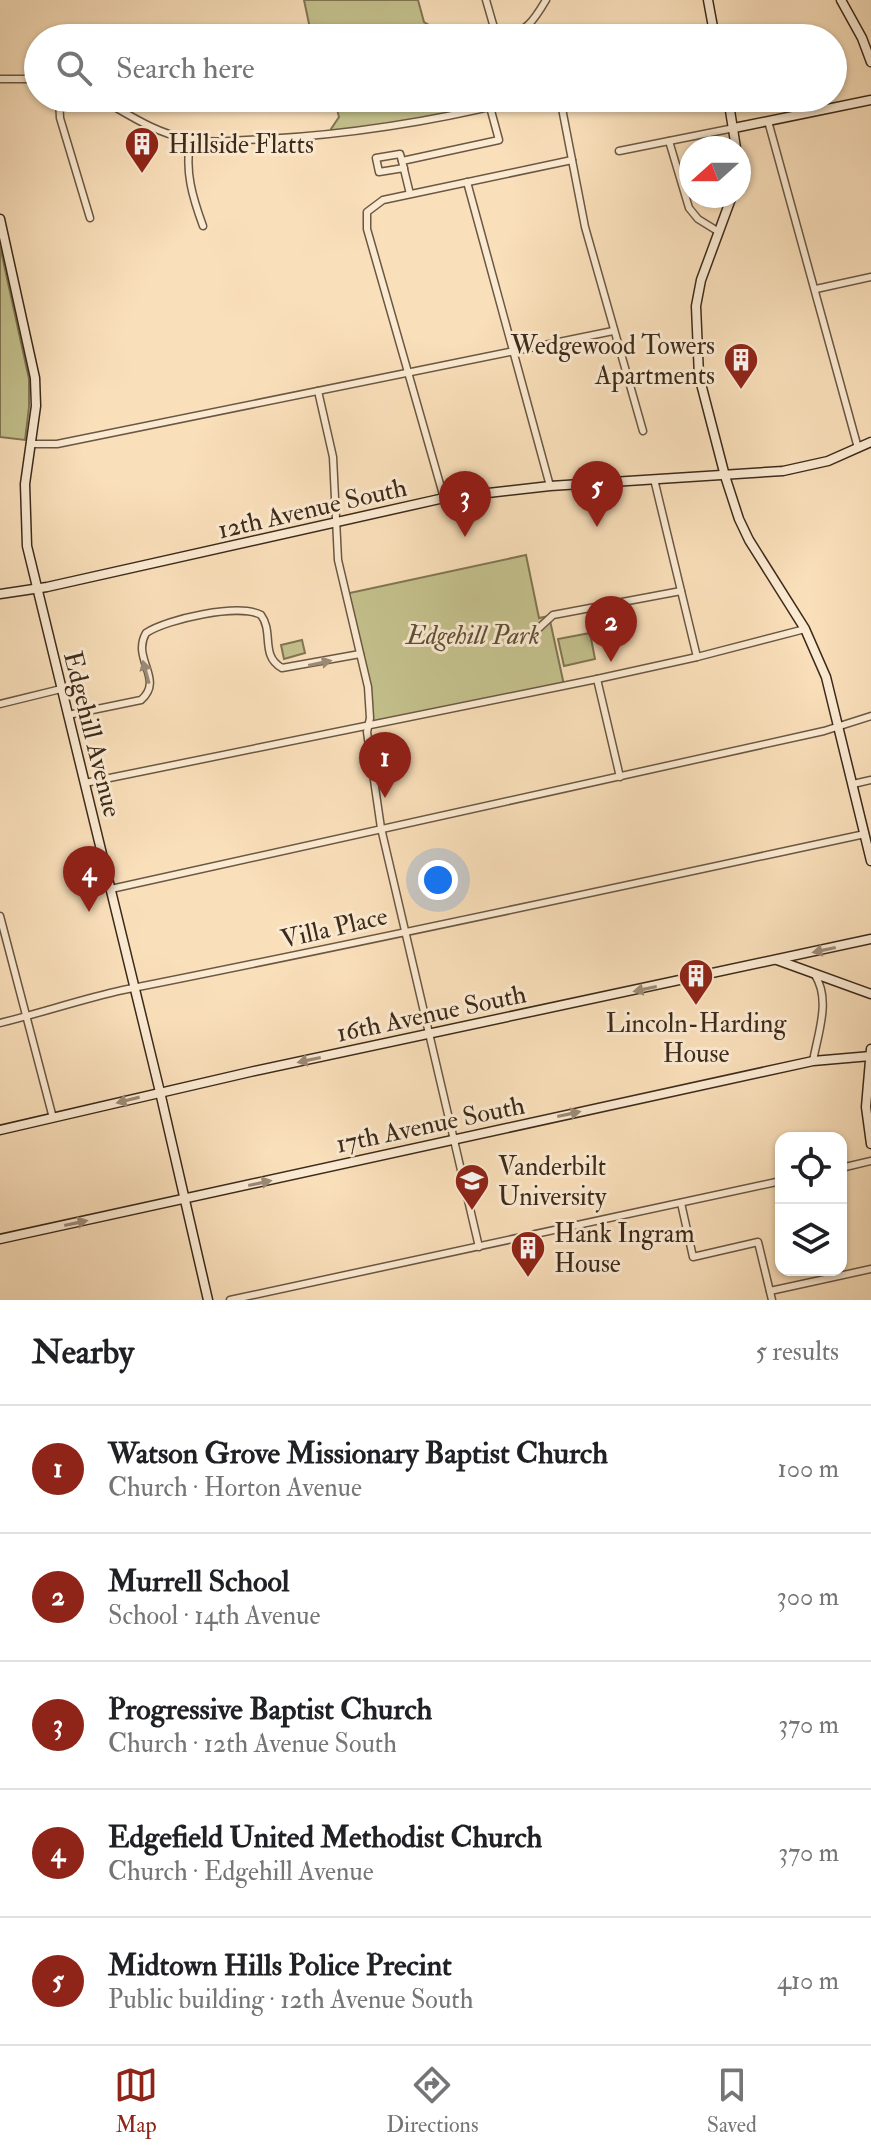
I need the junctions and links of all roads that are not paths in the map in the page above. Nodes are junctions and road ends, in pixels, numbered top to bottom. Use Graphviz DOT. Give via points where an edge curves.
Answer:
graph roads {
  1 [pos="486,0"];
  2 [pos="546,0"];
  3 [pos="708,0"];
  4 [pos="841,0"];
  5 [pos="494,24"];
  6 [pos="531,24"];
  7 [pos="712,24"];
  8 [pos="871,62"];
  9 [pos="0,79"];
  10 [pos="24,79"];
  11 [pos="871,100"];
  12 [pos="847,105"];
  13 [pos="59,112"];
  14 [pos="122,112"];
  15 [pos="462,112"];
  16 [pos="491,112"];
  17 [pos="563,112"];
  18 [pos="731,112"];
  19 [pos="812,112"];
  20 [pos="768,121"];
  21 [pos="734,128"];
  22 [pos="735,136"];
  23 [pos="190,140"];
  24 [pos="669,141"];
  25 [pos="619,151"];
  26 [pos="572,160"];
  27 [pos="467,182"];
  28 [pos="410,194"];
  29 [pos="728,208"];
  30 [pos="90,218"];
  31 [pos="0,219"];
  32 [pos="203,226"];
  33 [pos="719,232"];
  34 [pos="871,277"];
  35 [pos="816,289"];
  36 [pos="613,331"];
  37 [pos="512,352"];
  38 [pos="410,374"];
  39 [pos="318,391"];
  40 [pos="643,431"];
  41 [pos="871,442"];
  42 [pos="30,444"];
  43 [pos="858,448"];
  44 [pos="725,476"];
  45 [pos="654,479"];
  46 [pos="550,486"];
  47 [pos="444,498"];
  48 [pos="336,524"];
  49 [pos="36,589"];
  50 [pos="681,591"];
  51 [pos="0,594"];
  52 [pos="539,628"];
  53 [pos="805,629"];
  54 [pos="360,654"];
  55 [pos="697,657"];
  56 [pos="597,679"];
  57 [pos="61,689"];
  58 [pos="0,704"];
  59 [pos="68,715"];
  60 [pos="871,716"];
  61 [pos="368,725"];
  62 [pos="840,727"];
  63 [pos="620,777"];
  64 [pos="871,780"];
  65 [pos="85,783"];
  66 [pos="853,784"];
  67 [pos="381,828"];
  68 [pos="865,834"];
  69 [pos="871,861"];
  70 [pos="111,889"];
  71 [pos="0,919"];
  72 [pos="405,931"];
  73 [pos="871,939"];
  74 [pos="776,960"];
  75 [pos="813,972"];
  76 [pos="135,989"];
  77 [pos="871,994"];
  78 [pos="27,1017"];
  79 [pos="0,1023"];
  80 [pos="430,1034"];
  81 [pos="871,1054"];
  82 [pos="813,1061"];
  83 [pos="160,1092"];
  84 [pos="53,1118"];
  85 [pos="0,1130"];
  86 [pos="454,1139"];
  87 [pos="871,1144"];
  88 [pos="871,1161"];
  89 [pos="847,1167"];
  90 [pos="775,1182"];
  91 [pos="184,1199"];
  92 [pos="681,1203"];
  93 [pos="0,1239"];
  94 [pos="479,1247"];
  95 [pos="871,1269"];
  96 [pos="770,1291"];
  97 [pos="208,1300"];
  98 [pos="230,1300"];
  99 [pos="772,1300"];
  1 -- 5 [label="street"];
  2 -- 6 [label="street"];
  3 -- 7 [label="main road"];
  4 -- 8 [label="main road"];
  9 -- 10 [label="street"];
  11 -- 12 [label="main road"];
  13 -- 30 [label="street"];
  14 -- 23 [label="street"];
  15 -- 23 [label="street" via="358,131"];
  16 -- 28 [label="street" via="499,140 403,164"];
  17 -- 26 [label="street"];
  18 -- 21 [label="main road"];
  19 -- 20 [label="main road"];
  20 -- 21 [label="main road"];
  20 -- 35 [label="street"];
  21 -- 22 [label="main road"];
  21 -- 24 [label="street"];
  23 -- 32 [label="street" via="189,186"];
  24 -- 25 [label="street"];
  24 -- 33 [label="street" via="689,208"];
  26 -- 27 [label="street"];
  26 -- 36 [label="street"];
  27 -- 28 [label="street"];
  27 -- 37 [label="street"];
  28 -- 38 [label="street" via="383,200 367,212 367,229"];
  29 -- 33 [label="main road"];
  31 -- 42 [label="main road, Edgehill Avenue" via="35,378"];
  33 -- 44 [label="main road" via="701,280 695,338 699,376"];
  34 -- 35 [label="street"];
  35 -- 43 [label="street"];
  36 -- 37 [label="street"];
  36 -- 40 [label="street"];
  37 -- 38 [label="street"];
  37 -- 46 [label="street"];
  38 -- 39 [label="street"];
  38 -- 47 [label="street"];
  39 -- 42 [label="street" via="57,444"];
  39 -- 48 [label="street" via="333,457"];
  41 -- 43 [label="main road, 12th Avenue South"];
  42 -- 49 [label="main road, Edgehill Avenue" via="24,512"];
  43 -- 44 [label="main road, 12th Avenue South" via="802,469"];
  44 -- 45 [label="main road, 12th Avenue South"];
  44 -- 53 [label="main road" via="749,540"];
  45 -- 46 [label="main road, 12th Avenue South"];
  45 -- 50 [label="street"];
  46 -- 47 [label="main road, 12th Avenue South"];
  47 -- 48 [label="main road, 12th Avenue South"];
  48 -- 49 [label="main road, 12th Avenue South"];
  48 -- 54 [label="street" via="338,560"];
  49 -- 51 [label="main road, 12th Avenue South"];
  49 -- 57 [label="main road, Edgehill Avenue"];
  50 -- 52 [label="street" via="553,615"];
  50 -- 55 [label="street"];
  53 -- 55 [label="street"];
  53 -- 62 [label="main road"];
  59 -- 54 [label="street, one-way" via="141,700 150,684 140,650 146,633 212,613 246,610 261,615 269,656 282,668"];
  54 -- 61 [label="street" via="368,687"];
  55 -- 56 [label="street"];
  56 -- 61 [label="street"];
  56 -- 63 [label="street"];
  57 -- 58 [label="street"];
  57 -- 59 [label="main road, Edgehill Avenue"];
  59 -- 65 [label="main road, Edgehill Avenue"];
  60 -- 62 [label="street"];
  61 -- 65 [label="street"];
  61 -- 67 [label="street"];
  62 -- 63 [label="street"];
  62 -- 66 [label="main road"];
  63 -- 67 [label="street"];
  64 -- 66 [label="street"];
  65 -- 70 [label="main road, Edgehill Avenue"];
  66 -- 68 [label="main road"];
  67 -- 70 [label="street"];
  67 -- 72 [label="street"];
  68 -- 69 [label="main road"];
  68 -- 72 [label="street, Villa Place"];
  70 -- 76 [label="main road, Edgehill Avenue"];
  71 -- 78 [label="street"];
  72 -- 76 [label="street, Villa Place"];
  72 -- 80 [label="street"];
  73 -- 74 [label="main road, 16th Avenue South, one-way"];
  74 -- 75 [label="main road"];
  74 -- 80 [label="main road, 16th Avenue South, one-way"];
  75 -- 77 [label="main road"];
  75 -- 82 [label="street" via="823,1004"];
  76 -- 78 [label="street, Villa Place"];
  76 -- 83 [label="main road, Edgehill Avenue"];
  78 -- 79 [label="street, Villa Place"];
  78 -- 84 [label="street"];
  80 -- 83 [label="main road, 16th Avenue South, one-way"];
  80 -- 86 [label="street"];
  81 -- 82 [label="main road, 17th Avenue South"];
  81 -- 87 [label="main road" via="866,1107"];
  86 -- 82 [label="main road, 17th Avenue South, one-way"];
  83 -- 84 [label="main road, 16th Avenue South, one-way"];
  83 -- 91 [label="main road, Edgehill Avenue"];
  84 -- 85 [label="main road, 16th Avenue South"];
  91 -- 86 [label="main road, 17th Avenue South, one-way"];
  86 -- 94 [label="street"];
  88 -- 89 [label="street"];
  90 -- 92 [label="street"];
  93 -- 91 [label="main road, 17th Avenue South, one-way"];
  91 -- 97 [label="main road, Edgehill Avenue"];
  92 -- 94 [label="street"];
  92 -- 96 [label="street" via="693,1257 758,1242"];
  94 -- 98 [label="street"];
  95 -- 96 [label="street"];
  96 -- 99 [label="street"];
}
